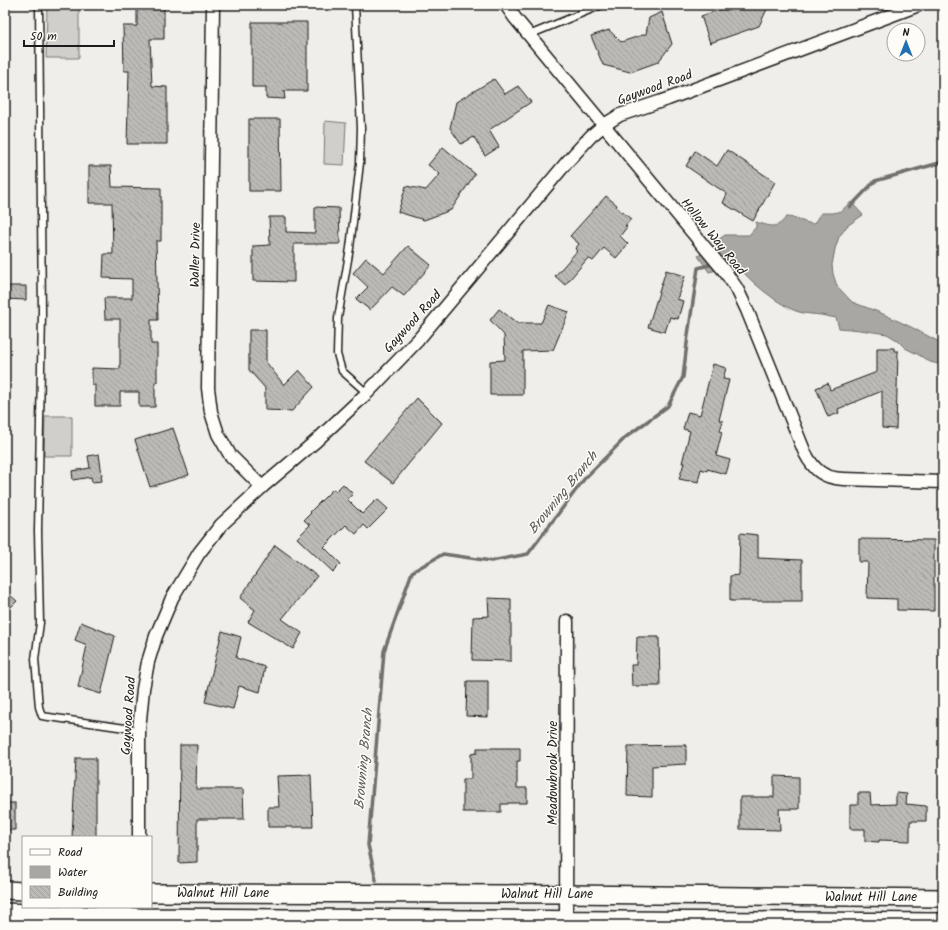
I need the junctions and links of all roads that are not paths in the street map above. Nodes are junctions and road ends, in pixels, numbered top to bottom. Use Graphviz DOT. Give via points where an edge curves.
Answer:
graph roads {
  1 [pos="39,5"];
  2 [pos="213,5"];
  3 [pos="355,5"];
  4 [pos="506,5"];
  5 [pos="602,5"];
  6 [pos="919,5"];
  7 [pos="529,35"];
  8 [pos="604,124"];
  9 [pos="367,393"];
  10 [pos="943,482"];
  11 [pos="262,487"];
  12 [pos="567,621"];
  13 [pos="139,730"];
  14 [pos="140,836"];
  15 [pos="5,890"];
  16 [pos="22,891"];
  17 [pos="152,893"];
  18 [pos="566,894"];
  19 [pos="943,898"];
  20 [pos="5,912"];
  21 [pos="140,912"];
  22 [pos="566,922"];
  23 [pos="943,922"];
  24 [pos="691,923"];
  25 [pos="757,923"];
  26 [pos="893,923"];
  1 -- 13 [label="lane" via="42,314 38,531 40,623 36,659 39,707 42,716"];
  2 -- 11 [label="street, Waller Drive" via="208,388 211,412 218,434 230,455"];
  3 -- 9 [label="lane" via="361,128 360,163 350,248 338,318 337,354 342,371"];
  4 -- 7 [label="street, Hollow Way Road"];
  5 -- 7 [label="lane"];
  6 -- 8 [label="street, Gaywood Road" via="620,115"];
  7 -- 8 [label="street, Hollow Way Road"];
  8 -- 9 [label="street, Gaywood Road" via="568,162 418,340"];
  8 -- 10 [label="street, Hollow Way Road" via="726,273 736,289 805,453 818,471 838,479"];
  9 -- 11 [label="street, Gaywood Road"];
  11 -- 13 [label="street, Gaywood Road" via="221,525 199,552 172,598 148,662"];
  12 -- 18 [label="street, Meadowbrook Drive"];
  13 -- 14 [label="street, Gaywood Road"];
  15 -- 16 [label="main road"];
  17 -- 18 [label="main road, Walnut Hill Lane"];
  18 -- 19 [label="main road, Walnut Hill Lane"];
  18 -- 22 [label="street, Meadowbrook Drive"];
  20 -- 21 [label="main road, Walnut Hill Lane"];
  21 -- 22 [label="main road, Walnut Hill Lane"];
  22 -- 24 [label="main road, Walnut Hill Lane"];
  23 -- 26 [label="main road, Walnut Hill Lane"];
  24 -- 25 [label="main road, Walnut Hill Lane"];
  25 -- 26 [label="main road, Walnut Hill Lane"];
}
